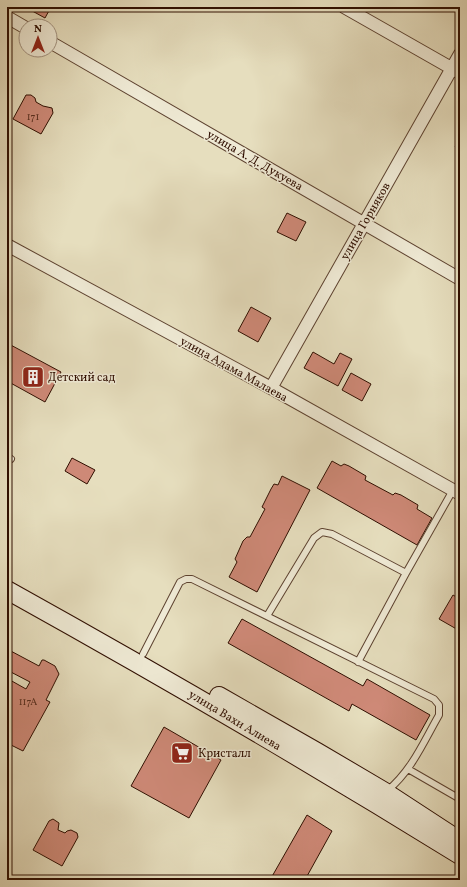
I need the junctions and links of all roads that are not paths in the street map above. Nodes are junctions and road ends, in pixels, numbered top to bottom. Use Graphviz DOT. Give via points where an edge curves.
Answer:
graph roads {
  1 [pos="344,7"];
  2 [pos="7,17"];
  3 [pos="18,23"];
  4 [pos="58,47"];
  5 [pos="460,54"];
  6 [pos="456,71"];
  7 [pos="364,222"];
  8 [pos="7,245"];
  9 [pos="460,279"];
  10 [pos="271,388"];
  11 [pos="456,492"];
  12 [pos="406,573"];
  13 [pos="7,577"];
  14 [pos="7,590"];
  15 [pos="267,616"];
  16 [pos="143,654"];
  17 [pos="358,662"];
  18 [pos="408,769"];
  19 [pos="385,792"];
  20 [pos="460,800"];
  21 [pos="459,842"];
  1 -- 6 [label="street"];
  2 -- 3 [label="street"];
  4 -- 7 [label="street, улица А. Д. Дукуева"];
  5 -- 6 [label="street, улица Горняков"];
  6 -- 7 [label="street, улица Горняков"];
  7 -- 9 [label="street, улица А. Д. Дукуева"];
  7 -- 10 [label="street, улица Горняков"];
  8 -- 10 [label="street, улица Адама Малаева"];
  10 -- 11 [label="street, улица Адама Малаева"];
  11 -- 12 [label="lane"];
  12 -- 15 [label="lane" via="332,534 322,532 314,538"];
  12 -- 17 [label="lane"];
  13 -- 16 [label="main road, улица Вахи Алиева"];
  14 -- 21 [label="main road, улица Вахи Алиева" via="138,663 378,804"];
  15 -- 16 [label="lane" via="186,578 180,582"];
  15 -- 17 [label="lane"];
  16 -- 19 [label="main road, улица Вахи Алиева"];
  17 -- 18 [label="lane" via="434,699 439,705 439,715"];
  18 -- 19 [label="lane" via="398,782"];
  18 -- 20 [label="lane"];
  19 -- 21 [label="main road, улица Вахи Алиева"];
}
